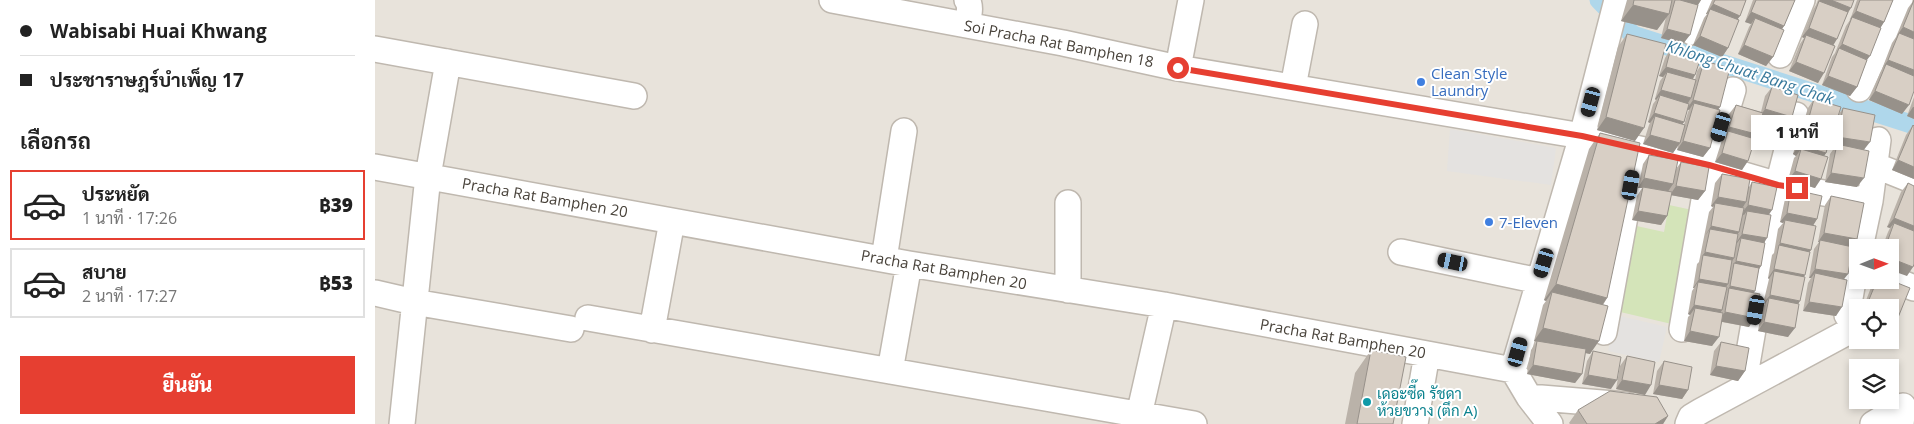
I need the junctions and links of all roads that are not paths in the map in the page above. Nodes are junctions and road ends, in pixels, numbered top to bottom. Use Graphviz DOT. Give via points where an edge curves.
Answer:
graph roads {
  1 [pos="832,0"];
  2 [pos="967,0"];
  3 [pos="1191,0"];
  4 [pos="1617,0"];
  5 [pos="1702,0"];
  6 [pos="1802,0"];
  7 [pos="1900,0"];
  8 [pos="1305,24"];
  9 [pos="967,25"];
  10 [pos="1692,32"];
  11 [pos="375,49"];
  12 [pos="1779,55"];
  13 [pos="448,62"];
  14 [pos="1178,68"];
  15 [pos="1293,87"];
  16 [pos="1859,89"];
  17 [pos="1733,90"];
  18 [pos="634,96"];
  19 [pos="1796,114"];
  20 [pos="904,131"];
  21 [pos="1582,136"];
  22 [pos="1640,139"];
  23 [pos="1878,140"];
  24 [pos="1709,165"];
  25 [pos="1874,165"];
  26 [pos="375,167"];
  27 [pos="428,176"];
  28 [pos="1914,180"];
  29 [pos="1778,185"];
  30 [pos="1870,201"];
  31 [pos="1068,203"];
  32 [pos="672,221"];
  33 [pos="1862,239"];
  34 [pos="1401,252"];
  35 [pos="884,259"];
  36 [pos="909,264"];
  37 [pos="1539,281"];
  38 [pos="1899,282"];
  39 [pos="1914,288"];
  40 [pos="1852,289"];
  41 [pos="1068,290"];
  42 [pos="375,293"];
  43 [pos="414,302"];
  44 [pos="1164,305"];
  45 [pos="1682,329"];
  46 [pos="653,330"];
  47 [pos="1604,332"];
  48 [pos="1427,354"];
  49 [pos="1747,364"];
  50 [pos="1513,370"];
  51 [pos="890,371"];
  52 [pos="1529,397"];
  53 [pos="1639,406"];
  54 [pos="1139,415"];
  55 [pos="402,424"];
  56 [pos="1195,424"];
  57 [pos="1415,424"];
  58 [pos="1550,424"];
  59 [pos="1687,424"];
  60 [pos="1873,424"];
  61 [pos="1901,424"];
  1 -- 9 [label="street, Soi Pracha Rat Bamphen 18"];
  2 -- 9 [label="street" via="970,10"];
  3 -- 14 [label="street"];
  4 -- 21 [label="street"];
  5 -- 10 [label="street"];
  6 -- 12 [label="street"];
  7 -- 16 [label="street"];
  8 -- 15 [label="street"];
  9 -- 14 [label="street, Soi Pracha Rat Bamphen 18" via="1063,42"];
  11 -- 13 [label="street"];
  13 -- 18 [label="street"];
  13 -- 27 [label="street"];
  14 -- 15 [label="street, Soi Pracha Rat Bamphen 18"];
  15 -- 21 [label="street, Soi Pracha Rat Bamphen 18"];
  17 -- 24 [label="street"];
  19 -- 29 [label="street"];
  20 -- 35 [label="street"];
  21 -- 22 [label="street, Soi Pracha Rat Bamphen 18"];
  21 -- 37 [label="street"];
  22 -- 24 [label="street, Soi Pracha Rat Bamphen 18"];
  22 -- 47 [label="street"];
  23 -- 25 [label="street"];
  24 -- 29 [label="street, Soi Pracha Rat Bamphen 18"];
  24 -- 45 [label="street"];
  25 -- 28 [label="street"];
  25 -- 30 [label="street"];
  26 -- 27 [label="street, Pracha Rat Bamphen 20"];
  27 -- 32 [label="street, Pracha Rat Bamphen 20"];
  27 -- 43 [label="street"];
  29 -- 30 [label="street, Soi Pracha Rat Bamphen 18"];
  29 -- 49 [label="street"];
  30 -- 33 [label="street"];
  31 -- 41 [label="street"];
  32 -- 35 [label="street, Pracha Rat Bamphen 20"];
  32 -- 46 [label="street"];
  34 -- 37 [label="street"];
  35 -- 36 [label="street, Pracha Rat Bamphen 20"];
  36 -- 41 [label="street, Pracha Rat Bamphen 20"];
  36 -- 51 [label="street"];
  37 -- 50 [label="street"];
  38 -- 39 [label="street"];
  40 -- 59 [label="street" via="1845,324 1691,417"];
  41 -- 44 [label="street, Pracha Rat Bamphen 20"];
  42 -- 43 [label="street"];
  43 -- 46 [label="street" via="579,324"];
  43 -- 55 [label="street"];
  44 -- 48 [label="street, Pracha Rat Bamphen 20"];
  44 -- 54 [label="street"];
  46 -- 51 [label="street"];
  48 -- 50 [label="street, Pracha Rat Bamphen 20"];
  48 -- 57 [label="street"];
  50 -- 52 [label="street"];
  51 -- 54 [label="street"];
  52 -- 53 [label="street"];
  52 -- 58 [label="street"];
  54 -- 56 [label="street"];
  60 -- 61 [label="street" via="1903,406"];
}
